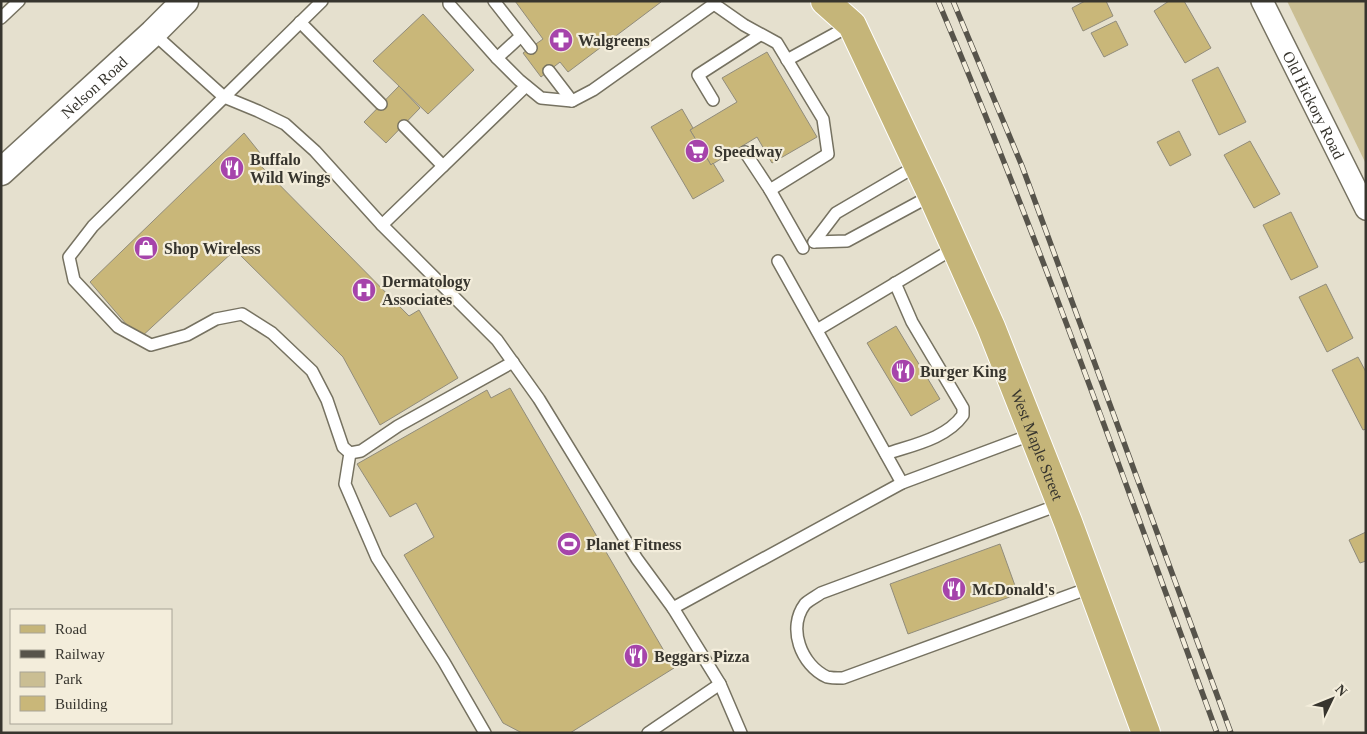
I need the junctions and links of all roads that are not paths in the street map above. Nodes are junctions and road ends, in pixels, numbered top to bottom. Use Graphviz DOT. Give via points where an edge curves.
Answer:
graph roads {
  1 [pos="19,1"];
  2 [pos="185,1"];
  3 [pos="322,1"];
  4 [pos="448,1"];
  5 [pos="494,1"];
  6 [pos="825,1"];
  7 [pos="1262,1"];
  8 [pos="713,2"];
  9 [pos="852,13"];
  10 [pos="1,18"];
  11 [pos="300,22"];
  12 [pos="153,33"];
  13 [pos="760,34"];
  14 [pos="521,36"];
  15 [pos="531,48"];
  16 [pos="497,58"];
  17 [pos="787,60"];
  18 [pos="549,71"];
  19 [pos="526,86"];
  20 [pos="224,97"];
  21 [pos="714,100"];
  22 [pos="572,101"];
  23 [pos="381,104"];
  24 [pos="404,126"];
  25 [pos="745,152"];
  26 [pos="918,165"];
  27 [pos="443,166"];
  28 [pos="1,172"];
  29 [pos="770,190"];
  30 [pos="932,195"];
  31 [pos="1366,209"];
  32 [pos="382,225"];
  33 [pos="956,247"];
  34 [pos="803,248"];
  35 [pos="778,261"];
  36 [pos="895,283"];
  37 [pos="817,330"];
  38 [pos="513,362"];
  39 [pos="1033,434"];
  40 [pos="350,453"];
  41 [pos="886,454"];
  42 [pos="902,483"];
  43 [pos="1061,504"];
  44 [pos="1092,587"];
  45 [pos="673,608"];
  46 [pos="720,684"];
  47 [pos="485,733"];
  48 [pos="648,733"];
  49 [pos="741,733"];
  50 [pos="1146,733"];
  1 -- 10 [label="lane"];
  2 -- 12 [label="street, Nelson Road"];
  3 -- 11 [label="lane"];
  4 -- 16 [label="lane"];
  5 -- 14 [label="lane"];
  6 -- 9 [label="main road, West Maple Street"];
  7 -- 31 [label="street, Old Hickory Road"];
  8 -- 13 [label="lane"];
  8 -- 22 [label="lane" via="593,90"];
  9 -- 17 [label="lane"];
  9 -- 26 [label="main road, West Maple Street"];
  11 -- 20 [label="lane"];
  11 -- 23 [label="lane"];
  12 -- 20 [label="lane"];
  12 -- 28 [label="street, Nelson Road"];
  13 -- 17 [label="lane" via="777,43"];
  13 -- 21 [label="lane" via="698,75"];
  14 -- 15 [label="lane"];
  14 -- 16 [label="lane"];
  16 -- 19 [label="lane"];
  17 -- 29 [label="lane" via="824,119 828,154"];
  18 -- 22 [label="lane"];
  19 -- 22 [label="lane" via="541,98"];
  19 -- 27 [label="lane"];
  20 -- 32 [label="lane" via="285,124 315,151"];
  20 -- 40 [label="lane" via="93,226 69,257 74,280 118,327 151,345 187,335 216,319 242,314 272,333 312,371 327,400 343,447"];
  24 -- 27 [label="lane"];
  25 -- 29 [label="lane"];
  26 -- 30 [label="main road, West Maple Street"];
  26 -- 30 [label="lane" via="836,213 814,242 847,241"];
  27 -- 32 [label="lane"];
  29 -- 34 [label="lane"];
  30 -- 33 [label="main road, West Maple Street"];
  32 -- 38 [label="lane" via="497,340"];
  33 -- 36 [label="lane"];
  33 -- 39 [label="main road, West Maple Street"];
  35 -- 37 [label="lane"];
  36 -- 37 [label="lane"];
  36 -- 41 [label="lane" via="912,322 963,415 944,433"];
  37 -- 41 [label="lane"];
  38 -- 40 [label="lane" via="398,426 360,451"];
  38 -- 45 [label="lane" via="637,560"];
  39 -- 42 [label="lane"];
  39 -- 43 [label="main road, West Maple Street"];
  40 -- 47 [label="lane" via="345,484 377,558"];
  41 -- 42 [label="lane"];
  42 -- 45 [label="lane"];
  43 -- 44 [label="main road, West Maple Street"];
  43 -- 44 [label="lane" via="821,593 806,603 797,621 799,645 806,661 828,677 843,678"];
  44 -- 50 [label="main road, West Maple Street"];
  45 -- 46 [label="lane"];
  46 -- 48 [label="lane"];
  46 -- 49 [label="lane"];
}
